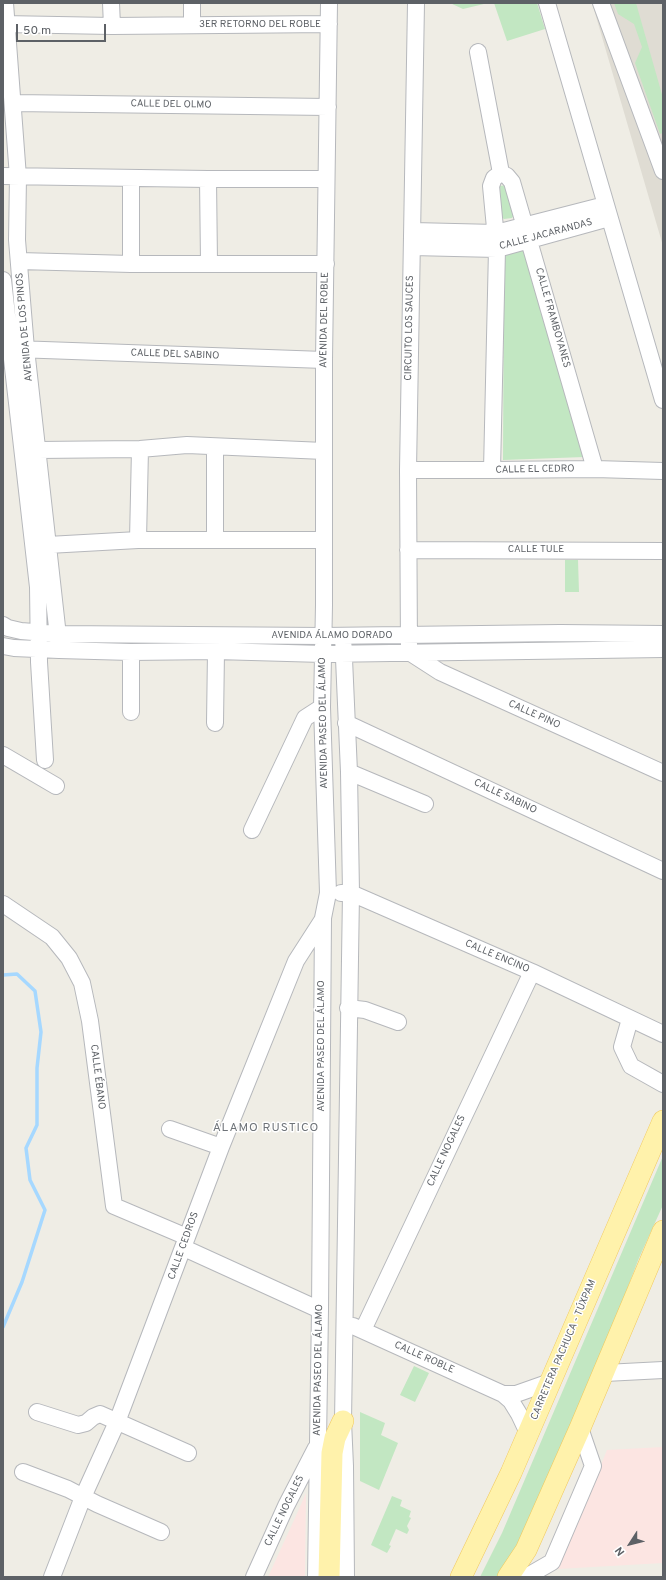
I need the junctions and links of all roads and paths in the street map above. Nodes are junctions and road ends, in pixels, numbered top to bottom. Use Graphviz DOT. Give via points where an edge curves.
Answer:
graph roads {
  1 [pos="5,3"];
  2 [pos="112,3"];
  3 [pos="192,3"];
  4 [pos="329,3"];
  5 [pos="416,3"];
  6 [pos="547,3"];
  7 [pos="601,3"];
  8 [pos="5,24"];
  9 [pos="329,24"];
  10 [pos="192,25"];
  11 [pos="112,26"];
  12 [pos="478,52"];
  13 [pos="13,103"];
  14 [pos="328,107"];
  15 [pos="663,171"];
  16 [pos="500,174"];
  17 [pos="10,177"];
  18 [pos="131,178"];
  19 [pos="208,179"];
  20 [pos="326,179"];
  21 [pos="607,211"];
  22 [pos="413,231"];
  23 [pos="496,233"];
  24 [pos="527,233"];
  25 [pos="412,247"];
  26 [pos="497,249"];
  27 [pos="19,261"];
  28 [pos="209,263"];
  29 [pos="131,264"];
  30 [pos="326,264"];
  31 [pos="3,280"];
  32 [pos="13,341"];
  33 [pos="324,360"];
  34 [pos="663,400"];
  35 [pos="216,447"];
  36 [pos="140,449"];
  37 [pos="37,450"];
  38 [pos="324,451"];
  39 [pos="596,469"];
  40 [pos="408,470"];
  41 [pos="492,470"];
  42 [pos="663,471"];
  43 [pos="35,497"];
  44 [pos="215,539"];
  45 [pos="138,540"];
  46 [pos="324,540"];
  47 [pos="48,545"];
  48 [pos="408,550"];
  49 [pos="663,551"];
  50 [pos="3,625"];
  51 [pos="39,633"];
  52 [pos="560,633"];
  53 [pos="58,634"];
  54 [pos="663,634"];
  55 [pos="323,636"];
  56 [pos="343,636"];
  57 [pos="408,636"];
  58 [pos="3,646"];
  59 [pos="663,649"];
  60 [pos="39,650"];
  61 [pos="59,650"];
  62 [pos="561,650"];
  63 [pos="216,651"];
  64 [pos="131,652"];
  65 [pos="344,652"];
  66 [pos="409,652"];
  67 [pos="324,654"];
  68 [pos="322,707"];
  69 [pos="131,712"];
  70 [pos="346,723"];
  71 [pos="215,724"];
  72 [pos="3,755"];
  73 [pos="45,760"];
  74 [pos="349,772"];
  75 [pos="663,773"];
  76 [pos="56,786"];
  77 [pos="425,804"];
  78 [pos="252,830"];
  79 [pos="663,871"];
  80 [pos="328,893"];
  81 [pos="351,894"];
  82 [pos="3,904"];
  83 [pos="323,918"];
  84 [pos="532,972"];
  85 [pos="348,1008"];
  86 [pos="630,1019"];
  87 [pos="398,1022"];
  88 [pos="663,1034"];
  89 [pos="663,1084"];
  90 [pos="663,1121"];
  91 [pos="170,1129"];
  92 [pos="221,1147"];
  93 [pos="663,1231"];
  94 [pos="186,1242"];
  95 [pos="320,1310"];
  96 [pos="346,1323"];
  97 [pos="363,1330"];
  98 [pos="663,1370"];
  99 [pos="605,1373"];
  100 [pos="550,1382"];
  101 [pos="503,1394"];
  102 [pos="37,1412"];
  103 [pos="343,1421"];
  104 [pos="117,1422"];
  105 [pos="580,1428"];
  106 [pos="528,1434"];
  107 [pos="325,1449"];
  108 [pos="188,1453"];
  109 [pos="22,1472"];
  110 [pos="83,1497"];
  111 [pos="162,1532"];
  112 [pos="526,1550"];
  113 [pos="52,1577"];
  114 [pos="254,1577"];
  115 [pos="316,1577"];
  116 [pos="329,1577"];
  117 [pos="346,1577"];
  118 [pos="461,1577"];
  119 [pos="508,1577"];
  120 [pos="519,1577"];
  121 [pos="526,1577"];
  1 -- 8 [label="street, AVENIDA DE LOS PINOS"];
  2 -- 11 [label="street"];
  3 -- 10 [label="street, 3ER RETORNO DEL ROBLE"];
  4 -- 9 [label="street, AVENIDA DEL ROBLE"];
  5 -- 22 [label="street, CIRCUITO LOS SAUCES"];
  6 -- 21 [label="street"];
  7 -- 15 [label="street"];
  8 -- 11 [label="street, 3ER RETORNO DEL ROBLE"];
  8 -- 13 [label="street, AVENIDA DE LOS PINOS"];
  9 -- 10 [label="street, 3ER RETORNO DEL ROBLE"];
  9 -- 14 [label="street, AVENIDA DEL ROBLE"];
  10 -- 11 [label="street, 3ER RETORNO DEL ROBLE"];
  12 -- 16 [label="street"];
  13 -- 14 [label="street, CALLE DEL OLMO"];
  13 -- 17 [label="street, AVENIDA DE LOS PINOS"];
  14 -- 20 [label="street, AVENIDA DEL ROBLE"];
  16 -- 23 [label="street" via="494,178 491,186"];
  16 -- 24 [label="street, CALLE FRAMBOYANES" via="507,176 512,182"];
  17 -- 18 [label="street"];
  17 -- 27 [label="street, AVENIDA DE LOS PINOS"];
  18 -- 19 [label="street"];
  18 -- 29 [label="street"];
  19 -- 20 [label="street"];
  19 -- 28 [label="street"];
  20 -- 30 [label="street, AVENIDA DEL ROBLE"];
  21 -- 24 [label="street, CALLE JACARANDAS"];
  21 -- 34 [label="street"];
  22 -- 23 [label="street, CALLE JACARANDAS"];
  22 -- 25 [label="street, CIRCUITO LOS SAUCES"];
  23 -- 24 [label="street, CALLE JACARANDAS"];
  23 -- 26 [label="street"];
  24 -- 26 [label="street, CALLE JACARANDAS"];
  24 -- 39 [label="street, CALLE FRAMBOYANES"];
  25 -- 26 [label="street, CALLE JACARANDAS"];
  25 -- 40 [label="street, CIRCUITO LOS SAUCES"];
  26 -- 41 [label="street"];
  27 -- 29 [label="street"];
  27 -- 32 [label="street, AVENIDA DE LOS PINOS"];
  28 -- 29 [label="street"];
  28 -- 30 [label="street"];
  30 -- 33 [label="street, AVENIDA DEL ROBLE"];
  31 -- 32 [label="street, AVENIDA DE LOS PINOS"];
  32 -- 33 [label="street, CALLE DEL SABINO"];
  32 -- 37 [label="street, AVENIDA DE LOS PINOS"];
  32 -- 43 [label="street, AVENIDA DE LOS PINOS"];
  33 -- 38 [label="street, AVENIDA DEL ROBLE"];
  35 -- 36 [label="street" via="187,445"];
  35 -- 38 [label="street"];
  35 -- 44 [label="street"];
  36 -- 37 [label="street"];
  36 -- 45 [label="street"];
  37 -- 43 [label="street, AVENIDA DE LOS PINOS"];
  38 -- 46 [label="street, AVENIDA DEL ROBLE"];
  39 -- 41 [label="street, CALLE EL CEDRO"];
  39 -- 42 [label="street, CALLE EL CEDRO"];
  40 -- 41 [label="street, CALLE EL CEDRO"];
  40 -- 48 [label="street, CIRCUITO LOS SAUCES"];
  43 -- 47 [label="street, AVENIDA DE LOS PINOS"];
  43 -- 51 [label="street, AVENIDA DE LOS PINOS"];
  44 -- 45 [label="street"];
  44 -- 46 [label="street"];
  45 -- 47 [label="street"];
  46 -- 55 [label="street, AVENIDA DEL ROBLE"];
  47 -- 53 [label="street, AVENIDA DE LOS PINOS"];
  48 -- 49 [label="street, CALLE TULE"];
  48 -- 57 [label="street, CIRCUITO LOS SAUCES"];
  50 -- 51 [label="street, AVENIDA ÁLAMO DORADO"];
  51 -- 53 [label="street, AVENIDA ÁLAMO DORADO"];
  51 -- 60 [label="street, AVENIDA DE LOS PINOS"];
  52 -- 54 [label="street, AVENIDA ÁLAMO DORADO"];
  52 -- 57 [label="street, AVENIDA ÁLAMO DORADO"];
  52 -- 62 [label="street"];
  53 -- 55 [label="street, AVENIDA ÁLAMO DORADO"];
  53 -- 61 [label="street, AVENIDA DE LOS PINOS"];
  55 -- 56 [label="street, AVENIDA ÁLAMO DORADO"];
  55 -- 67 [label="street, AVENIDA PASEO DEL ÁLAMO"];
  56 -- 57 [label="street, AVENIDA ÁLAMO DORADO"];
  56 -- 65 [label="street, AVENIDA PASEO DEL ÁLAMO"];
  57 -- 66 [label="street, CIRCUITO LOS SAUCES"];
  58 -- 60 [label="street, AVENIDA ÁLAMO DORADO"];
  59 -- 62 [label="street, AVENIDA ÁLAMO DORADO"];
  60 -- 61 [label="street, AVENIDA ÁLAMO DORADO"];
  60 -- 73 [label="street, AVENIDA DE LOS PINOS"];
  61 -- 64 [label="street, AVENIDA ÁLAMO DORADO"];
  62 -- 66 [label="street, AVENIDA ÁLAMO DORADO"];
  63 -- 64 [label="street, AVENIDA ÁLAMO DORADO"];
  63 -- 67 [label="street, AVENIDA ÁLAMO DORADO"];
  63 -- 71 [label="street"];
  64 -- 69 [label="street"];
  65 -- 66 [label="street, AVENIDA ÁLAMO DORADO"];
  65 -- 67 [label="street, AVENIDA ÁLAMO DORADO"];
  65 -- 70 [label="street, AVENIDA PASEO DEL ÁLAMO"];
  66 -- 75 [label="street, CALLE PINO" via="440,672"];
  67 -- 68 [label="street, AVENIDA PASEO DEL ÁLAMO"];
  68 -- 78 [label="street" via="305,718"];
  68 -- 80 [label="street, AVENIDA PASEO DEL ÁLAMO"];
  70 -- 74 [label="street, AVENIDA PASEO DEL ÁLAMO"];
  70 -- 79 [label="street, CALLE SABINO"];
  72 -- 76 [label="street"];
  74 -- 77 [label="street"];
  74 -- 81 [label="street, AVENIDA PASEO DEL ÁLAMO"];
  80 -- 81 [label="street, CALLE ENCINO"];
  80 -- 83 [label="street, AVENIDA PASEO DEL ÁLAMO"];
  81 -- 84 [label="street, CALLE ENCINO"];
  81 -- 85 [label="street, AVENIDA PASEO DEL ÁLAMO"];
  82 -- 94 [label="street, CALLE ÉBANO" via="52,937 69,958 82,983 90,1021 114,1206"];
  83 -- 92 [label="street, CALLE CEDROS" via="296,961"];
  83 -- 95 [label="street, AVENIDA PASEO DEL ÁLAMO"];
  84 -- 86 [label="street, CALLE ENCINO"];
  84 -- 97 [label="street, CALLE NOGALES"];
  85 -- 87 [label="street" via="365,1010"];
  85 -- 96 [label="street, AVENIDA PASEO DEL ÁLAMO"];
  86 -- 88 [label="street, CALLE ENCINO"];
  86 -- 89 [label="street" via="622,1048 631,1066"];
  90 -- 100 [label="main road, CARRETERA PACHUCA - TÚXPAM"];
  91 -- 92 [label="street"];
  92 -- 94 [label="street, CALLE CEDROS"];
  93 -- 99 [label="main road"];
  94 -- 95 [label="street"];
  94 -- 104 [label="street, CALLE CEDROS"];
  95 -- 107 [label="street, AVENIDA PASEO DEL ÁLAMO"];
  96 -- 97 [label="street, CALLE ROBLE"];
  96 -- 103 [label="street, AVENIDA PASEO DEL ÁLAMO"];
  97 -- 101 [label="street, CALLE ROBLE"];
  98 -- 99 [label="street"];
  99 -- 105 [label="main road"];
  100 -- 101 [label="street, CALLE ROBLE" via="516,1394"];
  100 -- 106 [label="main road, CARRETERA PACHUCA - TÚXPAM"];
  101 -- 106 [label="street, CALLE ROBLE" via="511,1401"];
  102 -- 104 [label="street" via="78,1425 100,1414"];
  103 -- 107 [label="main road" via="335,1438"];
  103 -- 117 [label="street, AVENIDA PASEO DEL ÁLAMO"];
  104 -- 108 [label="street"];
  104 -- 110 [label="street, CALLE CEDROS"];
  105 -- 112 [label="main road"];
  105 -- 121 [label="street" via="593,1466 552,1562"];
  106 -- 118 [label="main road, CARRETERA PACHUCA - TÚXPAM"];
  107 -- 114 [label="street, CALLE NOGALES" via="286,1506"];
  107 -- 115 [label="street, AVENIDA PASEO DEL ÁLAMO"];
  107 -- 116 [label="main road"];
  109 -- 110 [label="street"];
  110 -- 111 [label="street"];
  110 -- 113 [label="street, CALLE CEDROS"];
  112 -- 119 [label="main road"];
  112 -- 120 [label="street"];
}
